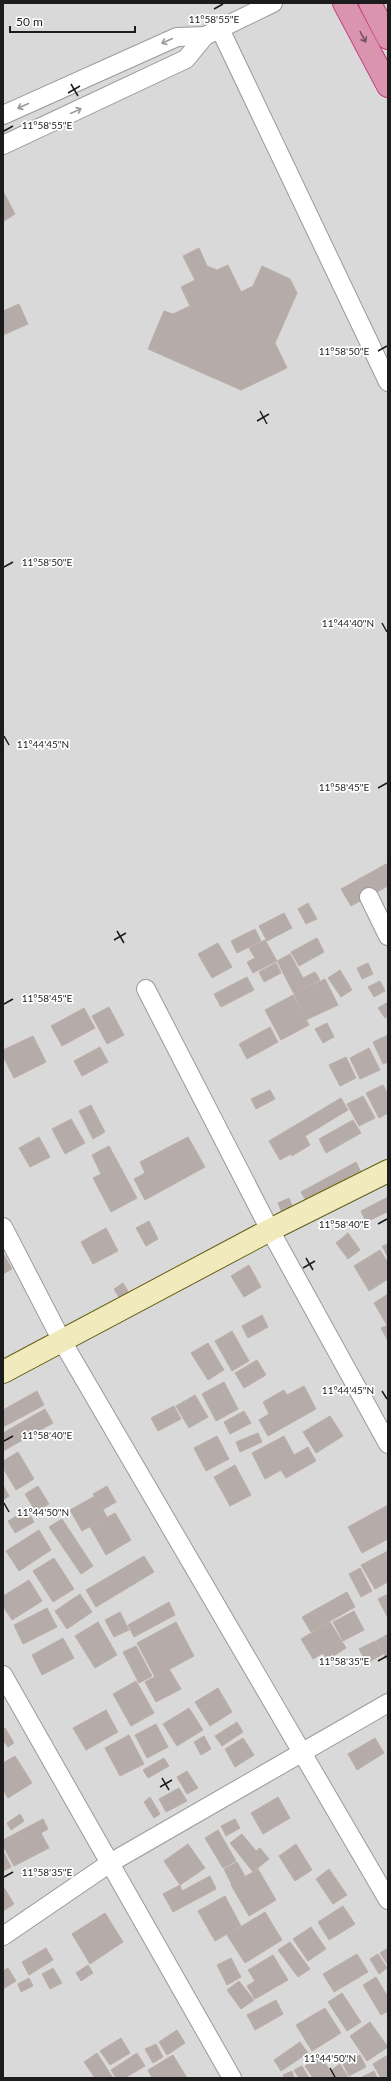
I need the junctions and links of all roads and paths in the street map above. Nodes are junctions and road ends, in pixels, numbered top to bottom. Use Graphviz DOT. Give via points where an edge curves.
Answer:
graph roads {
  1 [pos="273,3"];
  2 [pos="344,3"];
  3 [pos="370,3"];
  4 [pos="212,33"];
  5 [pos="388,38"];
  6 [pos="388,86"];
  7 [pos="3,115"];
  8 [pos="3,145"];
  9 [pos="388,382"];
  10 [pos="369,897"];
  11 [pos="388,936"];
  12 [pos="146,989"];
  13 [pos="388,1171"];
  14 [pos="3,1227"];
  15 [pos="270,1230"];
  16 [pos="62,1341"];
  17 [pos="3,1372"];
  18 [pos="388,1444"];
  19 [pos="3,1675"];
  20 [pos="388,1703"];
  21 [pos="300,1752"];
  22 [pos="110,1863"];
  23 [pos="388,1900"];
  24 [pos="3,1936"];
  25 [pos="232,2078"];
  1 -- 4 [label="street"];
  2 -- 6 [label="highway, one-way"];
  3 -- 5 [label="highway"];
  4 -- 7 [label="street, one-way" via="177,37"];
  8 -- 4 [label="street, one-way" via="186,59"];
  4 -- 9 [label="street"];
  10 -- 11 [label="street"];
  12 -- 15 [label="street"];
  13 -- 15 [label="street"];
  14 -- 16 [label="street"];
  15 -- 16 [label="street"];
  15 -- 18 [label="street"];
  16 -- 17 [label="street"];
  16 -- 21 [label="street"];
  19 -- 22 [label="street"];
  20 -- 21 [label="street"];
  21 -- 22 [label="street"];
  21 -- 23 [label="street"];
  22 -- 24 [label="street"];
  22 -- 25 [label="street"];
}
